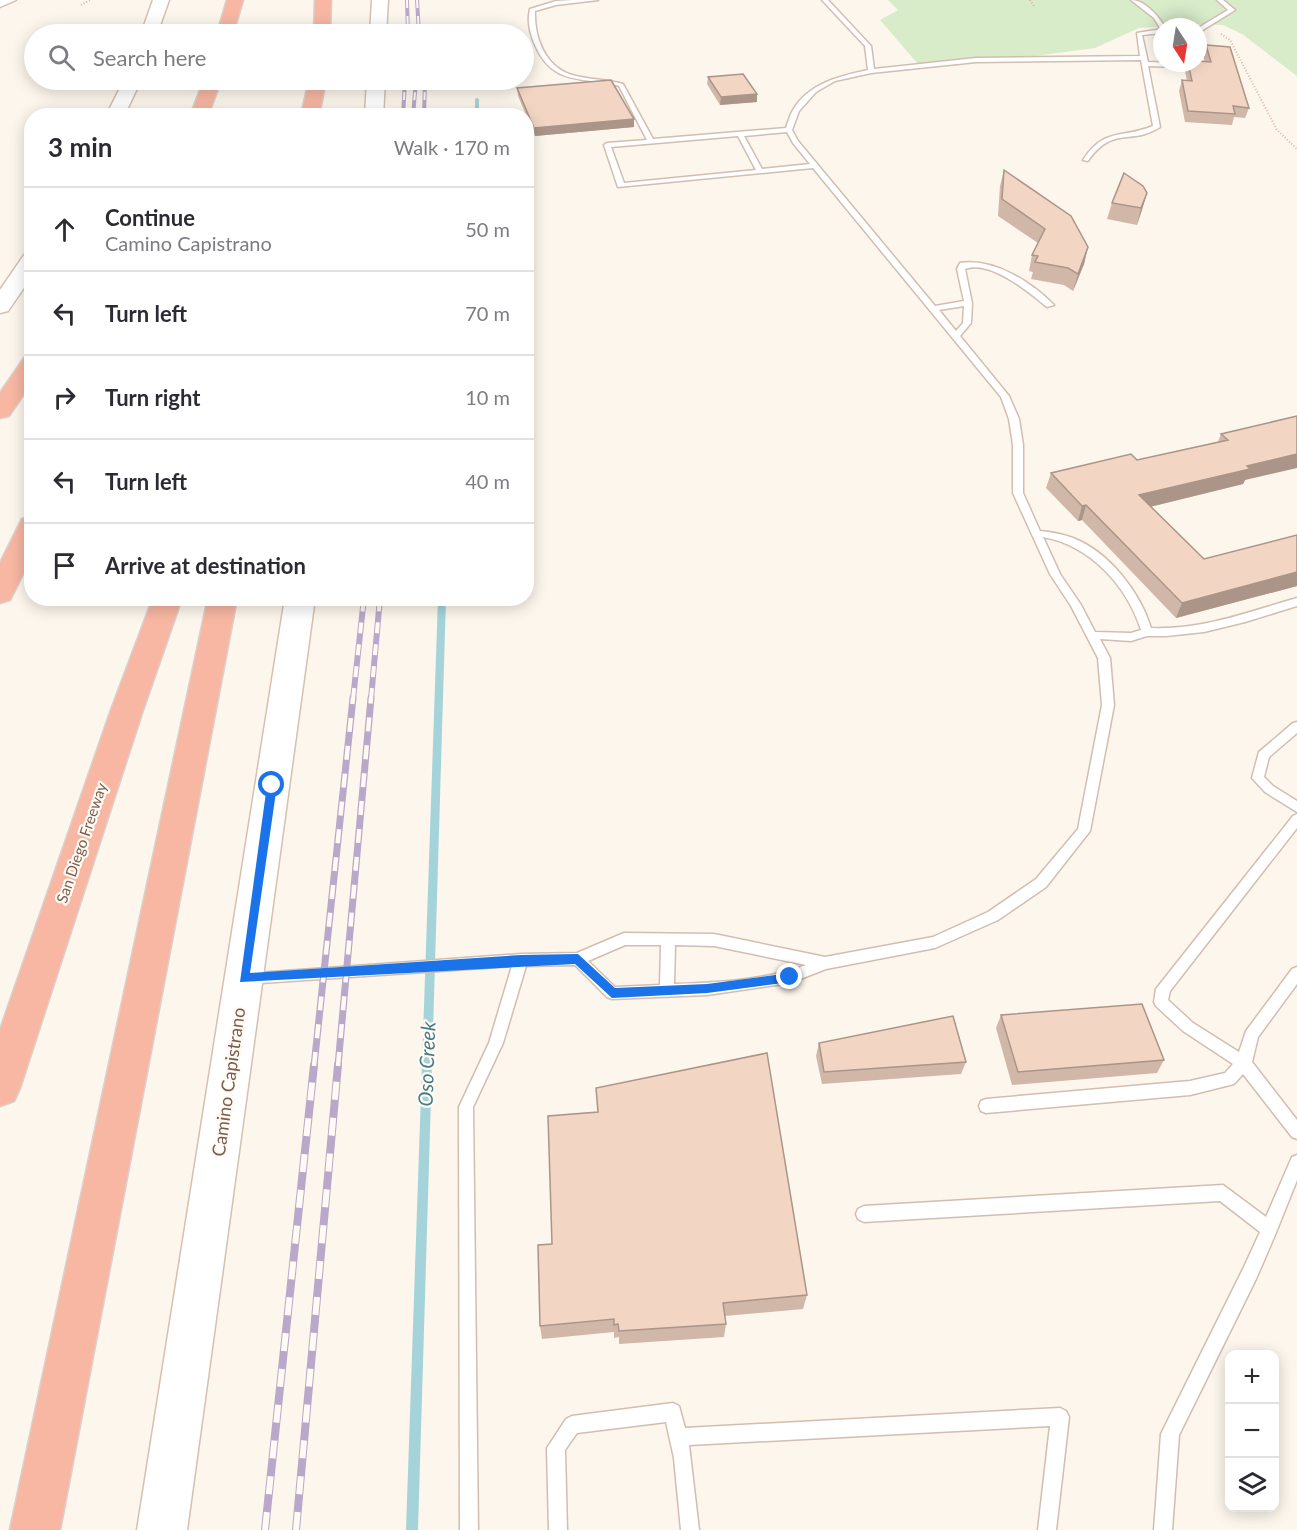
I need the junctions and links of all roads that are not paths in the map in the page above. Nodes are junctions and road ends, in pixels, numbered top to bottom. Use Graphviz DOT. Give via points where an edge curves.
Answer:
graph roads {
  1 [pos="10,0"];
  2 [pos="161,0"];
  3 [pos="235,0"];
  4 [pos="322,0"];
  5 [pos="380,0"];
  6 [pos="595,0"];
  7 [pos="825,0"];
  8 [pos="1134,0"];
  9 [pos="1220,0"];
  10 [pos="0,4"];
  11 [pos="1157,18"];
  12 [pos="153,24"];
  13 [pos="228,24"];
  14 [pos="322,24"];
  15 [pos="379,24"];
  16 [pos="530,24"];
  17 [pos="1207,26"];
  18 [pos="1153,33"];
  19 [pos="534,34"];
  20 [pos="1144,61"];
  21 [pos="1153,62"];
  22 [pos="871,71"];
  23 [pos="127,90"];
  24 [pos="208,90"];
  25 [pos="315,90"];
  26 [pos="375,90"];
  27 [pos="119,108"];
  28 [pos="200,108"];
  29 [pos="312,108"];
  30 [pos="374,108"];
  31 [pos="789,130"];
  32 [pos="740,134"];
  33 [pos="651,141"];
  34 [pos="1086,160"];
  35 [pos="815,166"];
  36 [pos="760,171"];
  37 [pos="24,272"];
  38 [pos="968,303"];
  39 [pos="1050,305"];
  40 [pos="0,306"];
  41 [pos="932,309"];
  42 [pos="956,336"];
  43 [pos="24,375"];
  44 [pos="0,411"];
  45 [pos="1036,533"];
  46 [pos="24,542"];
  47 [pos="0,593"];
  48 [pos="1297,602"];
  49 [pos="165,606"];
  50 [pos="221,606"];
  51 [pos="299,606"];
  52 [pos="1147,632"];
  53 [pos="1091,635"];
  54 [pos="1297,726"];
  55 [pos="1297,807"];
  56 [pos="1297,819"];
  57 [pos="668,939"];
  58 [pos="578,959"];
  59 [pos="521,960"];
  60 [pos="825,963"];
  61 [pos="1297,973"];
  62 [pos="244,979"];
  63 [pos="667,990"];
  64 [pos="1244,1063"];
  65 [pos="0,1088"];
  66 [pos="986,1106"];
  67 [pos="1297,1132"];
  68 [pos="1297,1162"];
  69 [pos="864,1214"];
  70 [pos="1269,1229"];
  71 [pos="678,1437"];
  72 [pos="35,1530"];
  73 [pos="162,1530"];
  74 [pos="469,1530"];
  75 [pos="558,1530"];
  76 [pos="690,1530"];
  77 [pos="1047,1530"];
  78 [pos="1163,1530"];
  1 -- 10 [label="street"];
  2 -- 12 [label="street"];
  3 -- 13 [label="highway"];
  4 -- 14 [label="highway"];
  5 -- 15 [label="street"];
  6 -- 16 [label="lane" via="541,6 532,10"];
  7 -- 22 [label="lane" via="868,46"];
  8 -- 11 [label="lane"];
  9 -- 17 [label="lane" via="1232,10"];
  18 -- 20 [label="lane" via="1139,34"];
  19 -- 33 [label="lane" via="546,60 565,76 621,85"];
  20 -- 21 [label="lane"];
  20 -- 22 [label="lane" via="976,60"];
  20 -- 34 [label="lane" via="1156,127 1095,144"];
  22 -- 31 [label="lane" via="833,80 814,91 796,110"];
  23 -- 27 [label="street"];
  24 -- 28 [label="highway"];
  25 -- 29 [label="highway"];
  26 -- 30 [label="street"];
  31 -- 32 [label="lane"];
  31 -- 35 [label="lane"];
  32 -- 33 [label="lane"];
  32 -- 36 [label="lane"];
  33 -- 36 [label="lane" via="607,144 621,185"];
  35 -- 36 [label="lane"];
  35 -- 41 [label="lane"];
  37 -- 40 [label="street"];
  38 -- 39 [label="lane" via="961,269 974,264 1017,279"];
  38 -- 41 [label="lane"];
  38 -- 42 [label="lane" via="967,323"];
  41 -- 42 [label="lane"];
  42 -- 45 [label="lane" via="1005,396 1018,445 1018,494"];
  43 -- 44 [label="highway"];
  45 -- 52 [label="lane" via="1071,540 1091,552 1127,590 1143,614"];
  45 -- 53 [label="lane" via="1054,574"];
  46 -- 47 [label="highway"];
  48 -- 52 [label="lane" via="1241,621 1173,634"];
  49 -- 65 [label="highway, San Diego Freeway"];
  50 -- 72 [label="highway"];
  51 -- 62 [label="street, Camino Capistrano"];
  52 -- 53 [label="lane" via="1131,637"];
  53 -- 60 [label="lane" via="1104,658 1108,705 1084,831 1041,883 993,916 935,942"];
  54 -- 55 [label="lane" via="1263,755 1258,778"];
  56 -- 64 [label="lane" via="1163,989 1161,1002 1188,1027"];
  57 -- 58 [label="lane" via="624,939"];
  57 -- 60 [label="lane" via="714,940"];
  57 -- 63 [label="lane"];
  58 -- 59 [label="lane"];
  58 -- 63 [label="lane" via="612,993"];
  59 -- 62 [label="lane"];
  59 -- 74 [label="lane" via="496,1043 466,1107"];
  60 -- 63 [label="lane" via="790,977"];
  61 -- 64 [label="lane" via="1251,1035"];
  62 -- 73 [label="street, Camino Capistrano"];
  64 -- 66 [label="lane" via="1229,1079 1190,1088"];
  64 -- 67 [label="lane"];
  68 -- 70 [label="lane"];
  69 -- 70 [label="lane" via="1223,1193"];
  70 -- 78 [label="lane" via="1170,1434"];
  71 -- 75 [label="lane" via="673,1412 572,1425 556,1448"];
  71 -- 76 [label="lane"];
  71 -- 77 [label="lane" via="1060,1416"];
}
